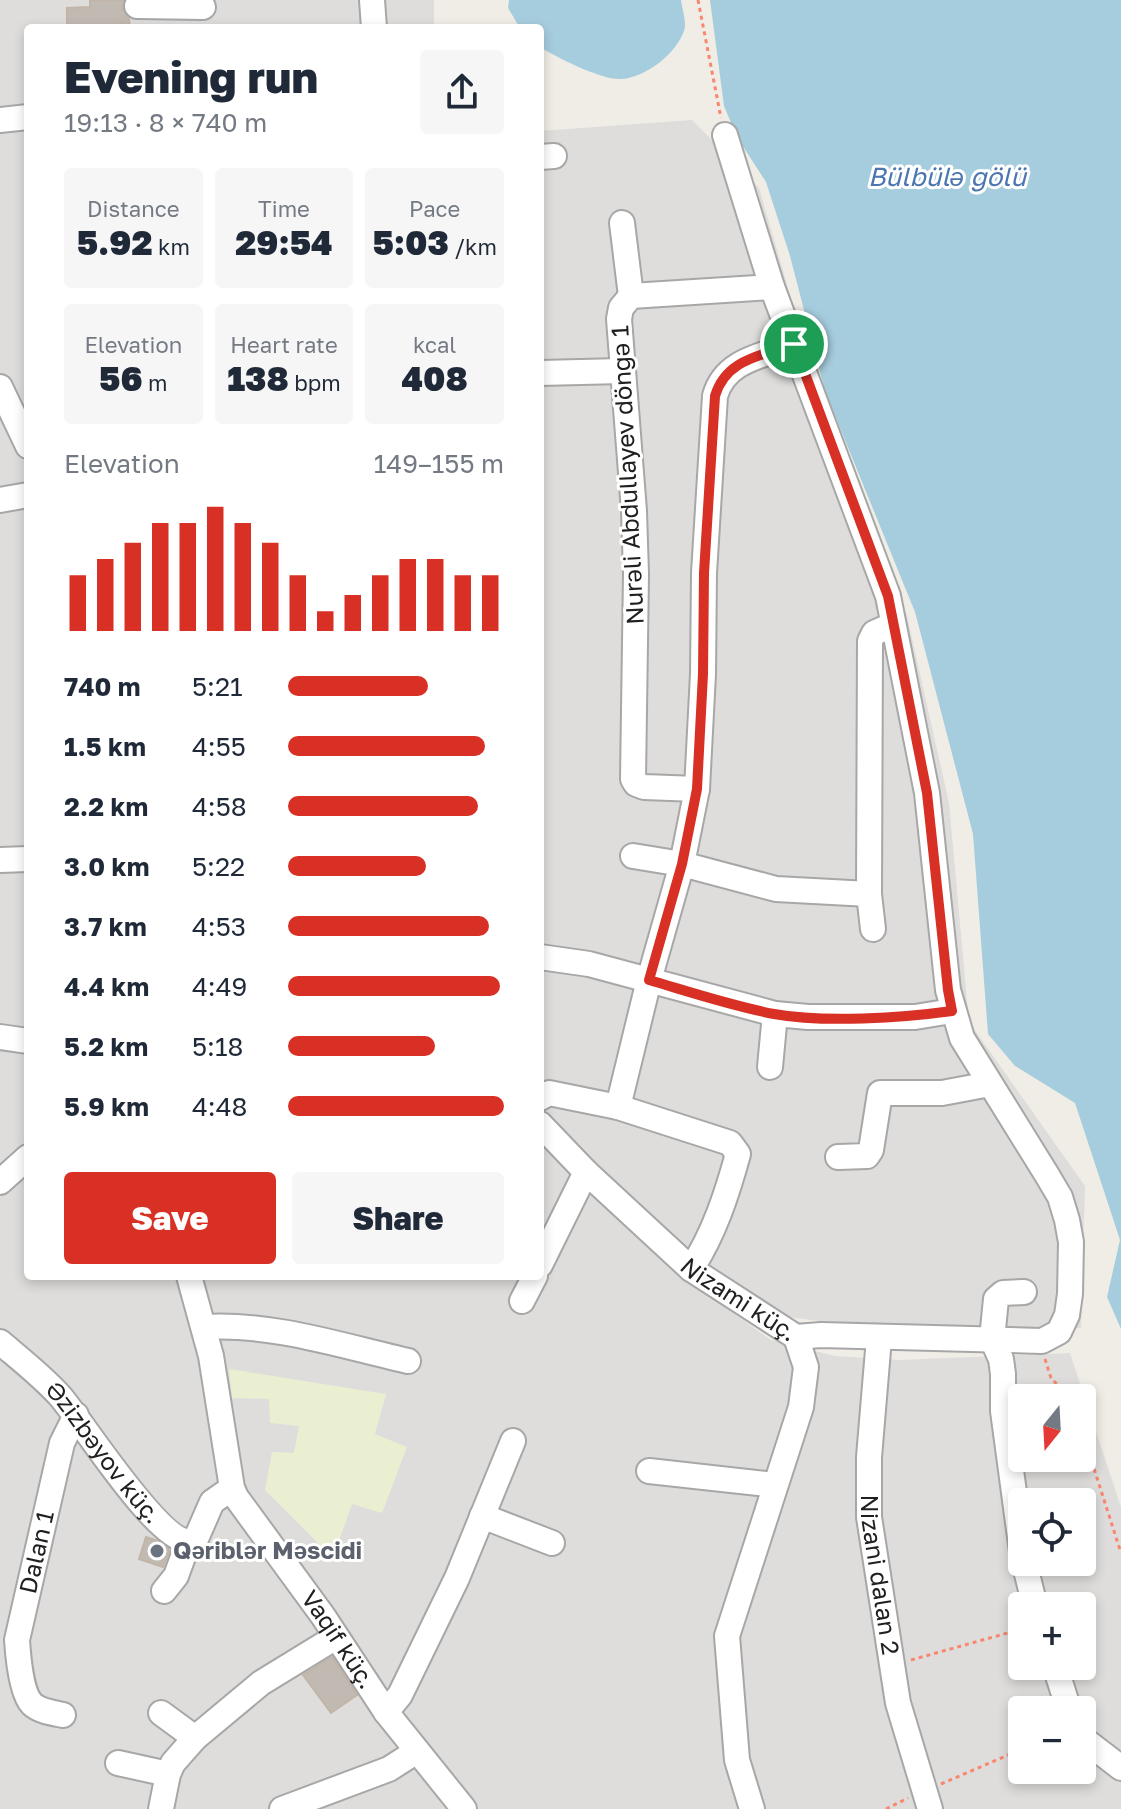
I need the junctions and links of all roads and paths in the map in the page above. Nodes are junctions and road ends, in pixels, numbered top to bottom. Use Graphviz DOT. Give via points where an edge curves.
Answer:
graph roads {
  1 [pos="372,0"];
  2 [pos="698,0"];
  3 [pos="137,6"];
  4 [pos="203,12"];
  5 [pos="374,24"];
  6 [pos="24,117"];
  7 [pos="0,120"];
  8 [pos="725,135"];
  9 [pos="622,223"];
  10 [pos="772,287"];
  11 [pos="631,296"];
  12 [pos="794,344"];
  13 [pos="622,371"];
  14 [pos="544,373"];
  15 [pos="24,389"];
  16 [pos="1,390"];
  17 [pos="24,438"];
  18 [pos="24,496"];
  19 [pos="0,500"];
  20 [pos="892,625"];
  21 [pos="697,789"];
  22 [pos="633,856"];
  23 [pos="24,859"];
  24 [pos="0,860"];
  25 [pos="682,864"];
  26 [pos="869,894"];
  27 [pos="873,929"];
  28 [pos="544,958"];
  29 [pos="649,980"];
  30 [pos="952,1011"];
  31 [pos="775,1014"];
  32 [pos="0,1037"];
  33 [pos="24,1040"];
  34 [pos="770,1067"];
  35 [pos="990,1084"];
  36 [pos="544,1096"];
  37 [pos="618,1107"];
  38 [pos="544,1128"];
  39 [pos="838,1157"];
  40 [pos="24,1161"];
  41 [pos="586,1172"];
  42 [pos="0,1182"];
  43 [pos="544,1257"];
  44 [pos="691,1269"];
  45 [pos="190,1280"];
  46 [pos="533,1280"];
  47 [pos="1024,1292"];
  48 [pos="522,1301"];
  49 [pos="205,1327"];
  50 [pos="796,1337"];
  51 [pos="879,1338"];
  52 [pos="992,1339"];
  53 [pos="1042,1341"];
  54 [pos="0,1342"];
  55 [pos="408,1361"];
  56 [pos="1057,1384"];
  57 [pos="76,1415"];
  58 [pos="513,1441"];
  59 [pos="649,1471"];
  60 [pos="1095,1472"];
  61 [pos="775,1485"];
  62 [pos="232,1488"];
  63 [pos="1013,1488"];
  64 [pos="482,1516"];
  65 [pos="188,1543"];
  66 [pos="552,1543"];
  67 [pos="1121,1553"];
  68 [pos="164,1591"];
  69 [pos="1008,1633"];
  70 [pos="336,1637"];
  71 [pos="9,1639"];
  72 [pos="892,1665"];
  73 [pos="386,1712"];
  74 [pos="161,1713"];
  75 [pos="63,1715"];
  76 [pos="195,1738"];
  77 [pos="1096,1749"];
  78 [pos="417,1751"];
  79 [pos="1008,1757"];
  80 [pos="118,1763"];
  81 [pos="1121,1768"];
  82 [pos="168,1774"];
  83 [pos="927,1800"];
  84 [pos="295,1806"];
  85 [pos="161,1809"];
  86 [pos="464,1809"];
  87 [pos="752,1809"];
  88 [pos="886,1809"];
  1 -- 5 [label="street"];
  2 -- 8 [label="path"];
  3 -- 4 [label="street"];
  6 -- 7 [label="street"];
  8 -- 10 [label="street"];
  9 -- 11 [label="street"];
  10 -- 11 [label="street, Nurəli Abdullayev döngə 1"];
  10 -- 12 [label="street"];
  11 -- 13 [label="street, Nurəli Abdullayev döngə 1" via="619,319"];
  12 -- 20 [label="street" via="870,544"];
  12 -- 21 [label="street" via="732,367 715,396"];
  13 -- 14 [label="street"];
  13 -- 21 [label="street, Nurəli Abdullayev döngə 1" via="635,527 633,779 644,787"];
  15 -- 16 [label="street"];
  16 -- 17 [label="street"];
  18 -- 19 [label="street"];
  20 -- 26 [label="street" via="874,633 870,641"];
  20 -- 30 [label="street" via="927,793"];
  21 -- 25 [label="street"];
  22 -- 25 [label="street"];
  23 -- 24 [label="street"];
  25 -- 26 [label="street" via="776,889"];
  25 -- 29 [label="street"];
  26 -- 27 [label="street"];
  28 -- 29 [label="street"];
  29 -- 31 [label="street"];
  29 -- 37 [label="street"];
  30 -- 31 [label="street" via="915,1017"];
  30 -- 35 [label="street"];
  31 -- 34 [label="street"];
  32 -- 33 [label="street"];
  35 -- 39 [label="street" via="942,1093 880,1093 871,1150 867,1156"];
  35 -- 53 [label="street" via="1054,1186 1067,1220 1067,1315 1059,1332"];
  36 -- 37 [label="street"];
  37 -- 44 [label="street" via="736,1148 718,1215"];
  38 -- 41 [label="street, Nizami küç."];
  40 -- 42 [label="street"];
  41 -- 43 [label="street"];
  41 -- 44 [label="street, Nizami küç."];
  44 -- 50 [label="street, Nizami küç."];
  45 -- 49 [label="street, Vaqif küç."];
  46 -- 48 [label="street"];
  47 -- 52 [label="street" via="1003,1293 996,1299"];
  49 -- 55 [label="street" via="268,1330"];
  49 -- 62 [label="street, Vaqif küç."];
  50 -- 51 [label="street, Nizami küç."];
  50 -- 61 [label="street" via="806,1367 805,1391"];
  51 -- 52 [label="street, Nizami küç."];
  51 -- 72 [label="street, Nizani dalan 2" via="868,1490"];
  52 -- 53 [label="street, Nizami küç."];
  52 -- 63 [label="street" via="1001,1359"];
  53 -- 56 [label="path"];
  54 -- 57 [label="street, Əzizbəyov küç."];
  57 -- 65 [label="street, Əzizbəyov küç." via="129,1490 168,1532"];
  57 -- 71 [label="street, Dalan 1" via="62,1443"];
  58 -- 64 [label="street"];
  59 -- 61 [label="street"];
  60 -- 67 [label="path"];
  61 -- 87 [label="street" via="727,1636 737,1760"];
  62 -- 65 [label="street" via="212,1502 199,1536"];
  62 -- 70 [label="street, Vaqif küç."];
  64 -- 66 [label="street"];
  64 -- 73 [label="street" via="426,1644"];
  65 -- 68 [label="street" via="176,1576"];
  69 -- 72 [label="path"];
  70 -- 73 [label="street, Vaqif küç."];
  70 -- 76 [label="street" via="261,1683"];
  71 -- 75 [label="street, Dalan 1" via="31,1703"];
  72 -- 83 [label="street, Nizani dalan 2"];
  73 -- 78 [label="street, Vaqif küç."];
  74 -- 76 [label="street"];
  76 -- 82 [label="street"];
  77 -- 81 [label="street"];
  78 -- 84 [label="street" via="389,1769"];
  78 -- 86 [label="street, Vaqif küç."];
  79 -- 83 [label="path"];
  80 -- 82 [label="street"];
  82 -- 85 [label="street"];
  83 -- 88 [label="path"];
}
